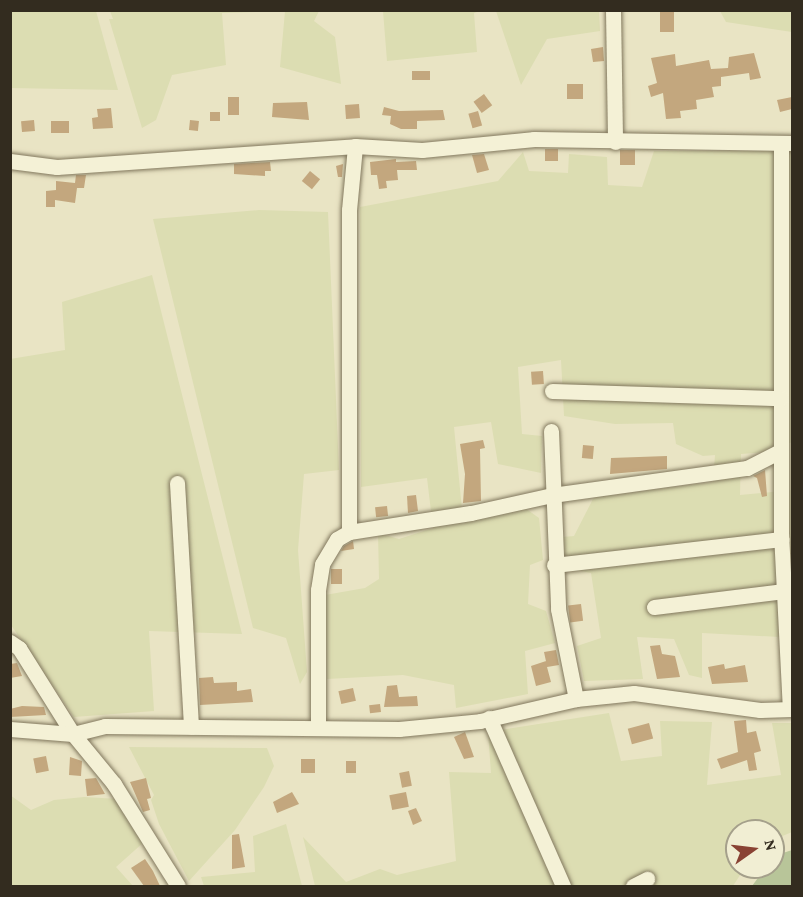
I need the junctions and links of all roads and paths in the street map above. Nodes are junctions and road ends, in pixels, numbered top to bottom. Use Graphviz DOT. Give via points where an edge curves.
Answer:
graph roads {
  1 [pos="613,10"];
  2 [pos="615,142"];
  3 [pos="787,143"];
  4 [pos="355,146"];
  5 [pos="10,161"];
  6 [pos="552,391"];
  7 [pos="781,398"];
  8 [pos="551,431"];
  9 [pos="787,432"];
  10 [pos="781,451"];
  11 [pos="177,483"];
  12 [pos="552,495"];
  13 [pos="349,532"];
  14 [pos="782,538"];
  15 [pos="554,565"];
  16 [pos="784,591"];
  17 [pos="654,607"];
  18 [pos="10,642"];
  19 [pos="576,699"];
  20 [pos="791,709"];
  21 [pos="489,718"];
  22 [pos="191,726"];
  23 [pos="318,728"];
  24 [pos="10,729"];
  25 [pos="73,734"];
  26 [pos="647,879"];
  27 [pos="178,886"];
  28 [pos="563,886"];
  29 [pos="633,886"];
  1 -- 2 [label="street"];
  2 -- 3 [label="street"];
  2 -- 4 [label="street" via="534,140 422,150"];
  3 -- 7 [label="street"];
  4 -- 5 [label="street" via="131,164 57,167"];
  4 -- 13 [label="street" via="349,210"];
  6 -- 7 [label="street"];
  7 -- 9 [label="street"];
  8 -- 12 [label="street"];
  9 -- 10 [label="street"];
  10 -- 12 [label="street" via="747,468"];
  10 -- 14 [label="street"];
  11 -- 22 [label="street"];
  12 -- 13 [label="street" via="471,513"];
  12 -- 15 [label="street"];
  13 -- 23 [label="street" via="337,539 322,564 318,590"];
  14 -- 15 [label="street"];
  14 -- 16 [label="street"];
  15 -- 19 [label="street" via="558,609"];
  16 -- 17 [label="street"];
  16 -- 20 [label="street"];
  18 -- 25 [label="street" via="19,648"];
  19 -- 20 [label="street" via="634,693 760,710"];
  19 -- 21 [label="street"];
  21 -- 23 [label="street" via="399,729"];
  21 -- 28 [label="street"];
  22 -- 23 [label="street"];
  22 -- 25 [label="street" via="105,726"];
  24 -- 25 [label="street"];
  25 -- 27 [label="street" via="114,784"];
  26 -- 29 [label="street"];
}
